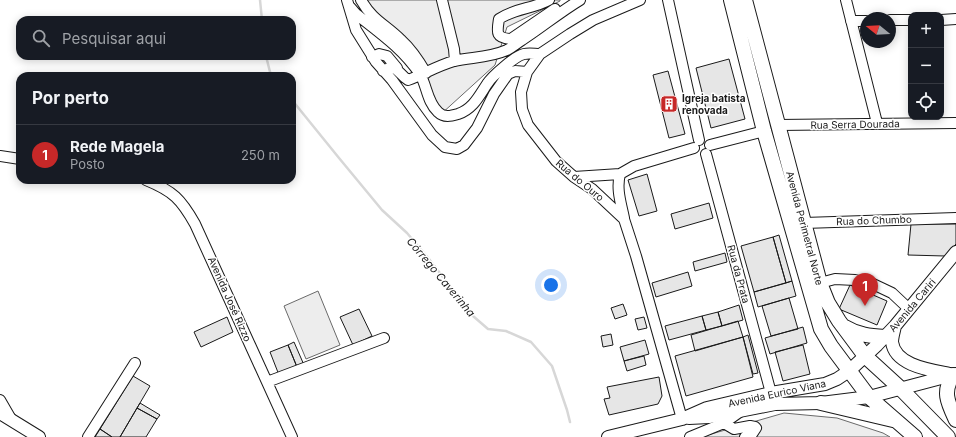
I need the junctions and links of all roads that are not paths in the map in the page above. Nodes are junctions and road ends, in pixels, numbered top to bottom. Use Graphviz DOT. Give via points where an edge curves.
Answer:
graph roads {
  1 [pos="361,0"];
  2 [pos="442,0"];
  3 [pos="549,0"];
  4 [pos="568,0"];
  5 [pos="580,0"];
  6 [pos="640,0"];
  7 [pos="668,0"];
  8 [pos="731,0"];
  9 [pos="745,0"];
  10 [pos="846,0"];
  11 [pos="347,2"];
  12 [pos="956,19"];
  13 [pos="896,20"];
  14 [pos="908,20"];
  15 [pos="944,20"];
  16 [pos="851,21"];
  17 [pos="860,21"];
  18 [pos="497,32"];
  19 [pos="540,54"];
  20 [pos="492,55"];
  21 [pos="372,57"];
  22 [pos="455,61"];
  23 [pos="397,68"];
  24 [pos="383,70"];
  25 [pos="527,72"];
  26 [pos="423,74"];
  27 [pos="877,123"];
  28 [pos="956,123"];
  29 [pos="778,125"];
  30 [pos="764,131"];
  31 [pos="697,144"];
  32 [pos="708,150"];
  33 [pos="0,156"];
  34 [pos="16,158"];
  35 [pos="620,174"];
  36 [pos="574,177"];
  37 [pos="154,184"];
  38 [pos="956,218"];
  39 [pos="624,219"];
  40 [pos="798,224"];
  41 [pos="956,252"];
  42 [pos="820,283"];
  43 [pos="908,309"];
  44 [pos="841,324"];
  45 [pos="895,326"];
  46 [pos="885,337"];
  47 [pos="384,338"];
  48 [pos="865,356"];
  49 [pos="135,363"];
  50 [pos="850,371"];
  51 [pos="954,374"];
  52 [pos="267,382"];
  53 [pos="900,388"];
  54 [pos="771,393"];
  55 [pos="869,397"];
  56 [pos="0,400"];
  57 [pos="951,400"];
  58 [pos="821,403"];
  59 [pos="741,410"];
  60 [pos="0,413"];
  61 [pos="682,418"];
  62 [pos="11,419"];
  63 [pos="896,420"];
  64 [pos="956,420"];
  65 [pos="724,423"];
  66 [pos="39,437"];
  67 [pos="88,437"];
  68 [pos="292,437"];
  69 [pos="608,437"];
  70 [pos="690,437"];
  71 [pos="745,437"];
  72 [pos="915,437"];
  73 [pos="948,437"];
  1 -- 26 [label="street" via="372,17 409,49"];
  2 -- 22 [label="street"];
  3 -- 18 [label="street" via="518,9 499,19"];
  4 -- 18 [label="street" via="510,39 502,39"];
  5 -- 20 [label="street" via="508,50"];
  6 -- 19 [label="street, Rua do Ouro" via="593,20"];
  7 -- 31 [label="street"];
  8 -- 30 [label="highway, Avenida Perimetral Norte"];
  9 -- 29 [label="highway, Avenida Perimetral Norte"];
  10 -- 16 [label="street"];
  11 -- 21 [label="street" via="356,30"];
  11 -- 26 [label="street" via="356,14 399,49"];
  12 -- 15 [label="street"];
  13 -- 14 [label="street"];
  16 -- 17 [label="street"];
  16 -- 27 [label="street"];
  18 -- 20 [label="street"];
  19 -- 25 [label="street, Rua do Ouro"];
  19 -- 26 [label="street" via="523,54 505,65 488,82 472,106 460,113 447,116 439,114 429,100"];
  20 -- 22 [label="street"];
  21 -- 23 [label="street" via="379,54 387,56"];
  21 -- 24 [label="street"];
  22 -- 26 [label="street"];
  23 -- 24 [label="street"];
  23 -- 26 [label="street" via="408,80"];
  24 -- 25 [label="street" via="438,142 451,149 464,145 477,128 494,94 508,74 515,71"];
  25 -- 36 [label="street, Rua do Ouro" via="521,92 522,109 528,125 556,161"];
  27 -- 28 [label="street, Rua Serra Dourada"];
  27 -- 29 [label="street, Rua Serra Dourada"];
  29 -- 40 [label="highway, Avenida Perimetral Norte"];
  30 -- 32 [label="street"];
  30 -- 40 [label="highway, Avenida Perimetral Norte"];
  31 -- 32 [label="street" via="706,141"];
  31 -- 32 [label="street" via="698,154"];
  31 -- 35 [label="street" via="634,166"];
  32 -- 54 [label="street, Rua da Prata"];
  33 -- 34 [label="street"];
  35 -- 36 [label="street"];
  35 -- 39 [label="street" via="618,194"];
  36 -- 39 [label="street, Rua do Ouro" via="592,189"];
  37 -- 52 [label="street, Avenida José Rizzo" via="169,191 185,206 196,224"];
  38 -- 40 [label="street, Rua do Chumbo"];
  39 -- 61 [label="street, Rua do Ouro"];
  40 -- 42 [label="highway, Avenida Perimetral Norte"];
  40 -- 50 [label="highway, Avenida Perimetral Norte" via="821,329"];
  41 -- 43 [label="main road, Avenida Cariri"];
  42 -- 43 [label="street" via="835,279 874,284 892,293"];
  42 -- 44 [label="highway, Avenida Perimetral Norte"];
  43 -- 45 [label="main road, Avenida Cariri"];
  44 -- 46 [label="highway" via="855,333"];
  44 -- 48 [label="highway, Avenida Perimetral Norte"];
  45 -- 46 [label="main road, Avenida Cariri"];
  45 -- 51 [label="main road" via="892,340 894,350 901,357 911,364"];
  46 -- 48 [label="main road, Avenida Cariri"];
  47 -- 52 [label="street"];
  48 -- 50 [label="main road, Avenida Eurico Viana"];
  48 -- 53 [label="highway, Avenida Perimetral Norte"];
  49 -- 67 [label="street"];
  50 -- 54 [label="main road, Avenida Eurico Viana" via="825,384"];
  50 -- 55 [label="highway, Avenida Perimetral Norte"];
  51 -- 53 [label="main road, Avenida Eurico Viana"];
  51 -- 57 [label="highway" via="947,384"];
  52 -- 68 [label="street, Avenida José Rizzo"];
  53 -- 55 [label="main road, Avenida Eurico Viana"];
  53 -- 73 [label="highway, Avenida Perimetral Norte"];
  54 -- 61 [label="main road, Avenida Eurico Viana" via="707,408"];
  55 -- 58 [label="main road, Avenida Eurico Viana"];
  55 -- 63 [label="highway, Avenida Perimetral Norte"];
  56 -- 62 [label="street"];
  57 -- 64 [label="highway"];
  58 -- 59 [label="main road, Avenida Eurico Viana" via="775,404"];
  58 -- 63 [label="highway"];
  59 -- 61 [label="main road, Avenida Eurico Viana" via="709,418"];
  59 -- 65 [label="street"];
  60 -- 62 [label="main road"];
  61 -- 69 [label="main road, Avenida Eurico Viana"];
  62 -- 66 [label="main road"];
  63 -- 72 [label="highway, Avenida Perimetral Norte"];
  65 -- 70 [label="street"];
  65 -- 71 [label="street" via="734,429 753,426 756,428 752,434"];
}
